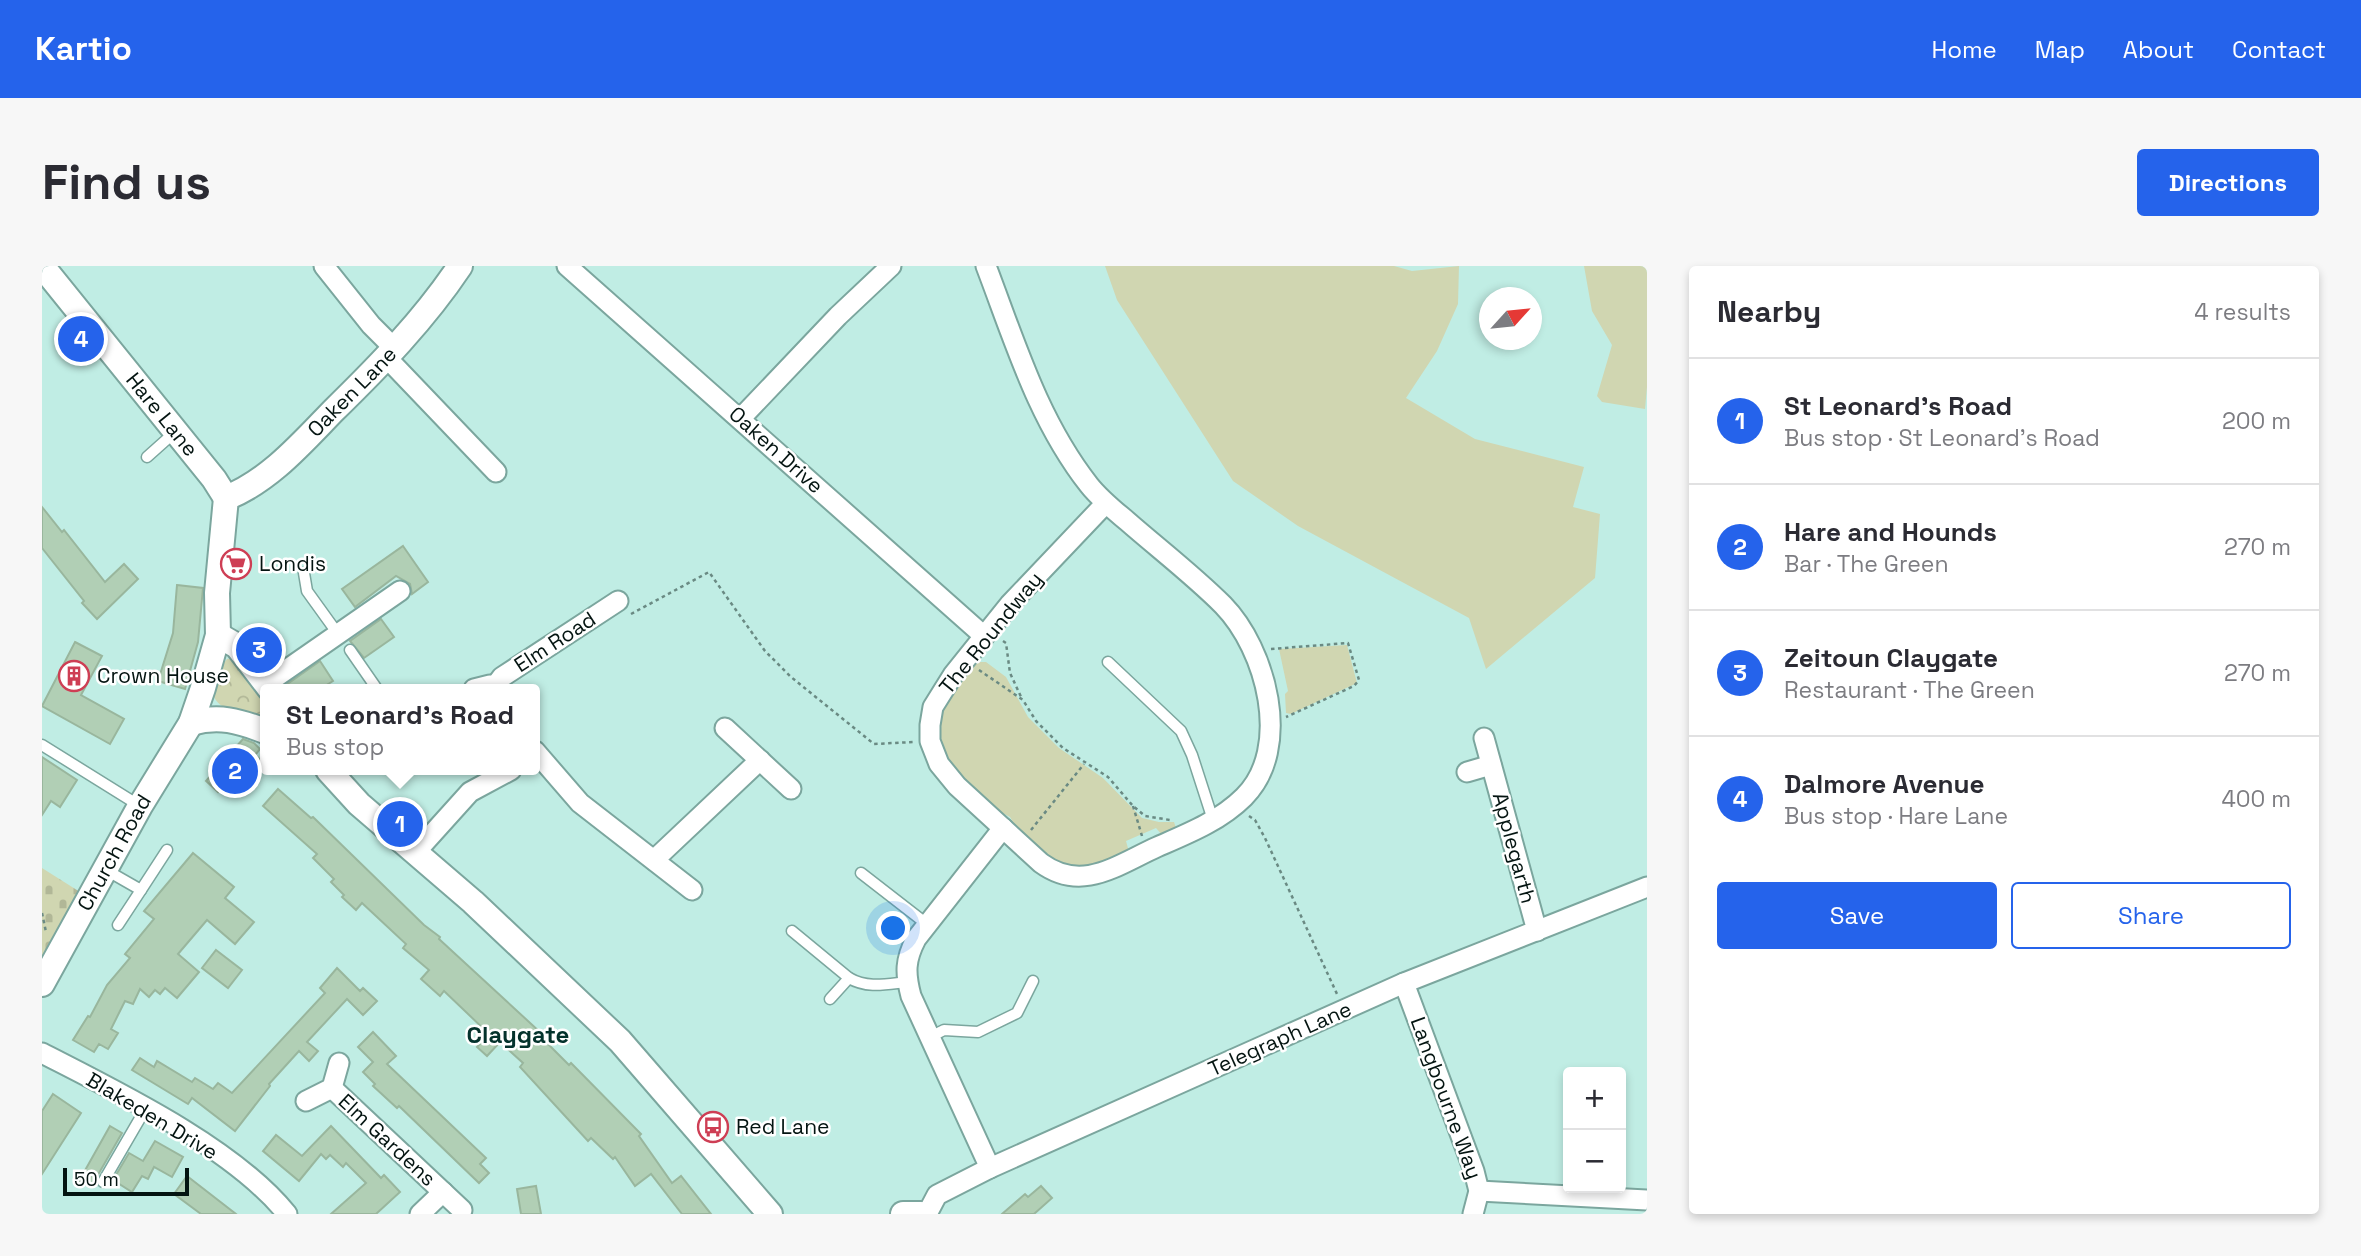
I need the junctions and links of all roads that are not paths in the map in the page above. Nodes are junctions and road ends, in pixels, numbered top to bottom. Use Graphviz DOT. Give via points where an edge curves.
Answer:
graph roads {
  1 [pos="43,266"];
  2 [pos="324,266"];
  3 [pos="460,266"];
  4 [pos="567,266"];
  5 [pos="891,266"];
  6 [pos="986,266"];
  7 [pos="390,353"];
  8 [pos="741,418"];
  9 [pos="175,432"];
  10 [pos="147,457"];
  11 [pos="482,457"];
  12 [pos="467,472"];
  13 [pos="496,472"];
  14 [pos="226,498"];
  15 [pos="1106,503"];
  16 [pos="304,573"];
  17 [pos="400,592"];
  18 [pos="623,609"];
  19 [pos="987,633"];
  20 [pos="218,635"];
  21 [pos="344,642"];
  22 [pos="1108,662"];
  23 [pos="266,684"];
  24 [pos="270,684"];
  25 [pos="373,684"];
  26 [pos="499,684"];
  27 [pos="191,723"];
  28 [pos="726,728"];
  29 [pos="260,729"];
  30 [pos="1484,738"];
  31 [pos="42,746"];
  32 [pos="540,757"];
  33 [pos="760,760"];
  34 [pos="1491,765"];
  35 [pos="1467,772"];
  36 [pos="335,775"];
  37 [pos="502,775"];
  38 [pos="791,789"];
  39 [pos="140,806"];
  40 [pos="1213,820"];
  41 [pos="1003,828"];
  42 [pos="167,850"];
  43 [pos="415,853"];
  44 [pos="654,860"];
  45 [pos="106,870"];
  46 [pos="861,873"];
  47 [pos="1647,887"];
  48 [pos="141,890"];
  49 [pos="692,890"];
  50 [pos="118,925"];
  51 [pos="928,925"];
  52 [pos="792,931"];
  53 [pos="1537,931"];
  54 [pos="849,978"];
  55 [pos="1033,981"];
  56 [pos="907,982"];
  57 [pos="1404,983"];
  58 [pos="42,985"];
  59 [pos="830,999"];
  60 [pos="930,1037"];
  61 [pos="42,1053"];
  62 [pos="339,1063"];
  63 [pos="332,1088"];
  64 [pos="306,1101"];
  65 [pos="146,1108"];
  66 [pos="990,1168"];
  67 [pos="103,1182"];
  68 [pos="1479,1191"];
  69 [pos="443,1192"];
  70 [pos="1647,1200"];
  71 [pos="462,1210"];
  72 [pos="287,1214"];
  73 [pos="420,1214"];
  74 [pos="770,1214"];
  75 [pos="903,1214"];
  76 [pos="921,1214"];
  77 [pos="927,1214"];
  78 [pos="1473,1214"];
  1 -- 9 [label="street, Hare Lane"];
  2 -- 7 [label="street"];
  3 -- 7 [label="street, Oaken Lane"];
  4 -- 8 [label="street, Oaken Drive"];
  5 -- 8 [label="street"];
  6 -- 15 [label="street" via="1041,409 1077,468"];
  7 -- 11 [label="street"];
  7 -- 14 [label="street, Oaken Lane" via="296,449 245,491"];
  8 -- 19 [label="street, Oaken Drive"];
  9 -- 10 [label="lane"];
  9 -- 14 [label="street, Hare Lane"];
  11 -- 12 [label="street"];
  11 -- 13 [label="street"];
  14 -- 20 [label="street, Church Road"];
  15 -- 19 [label="street, The Roundway"];
  15 -- 40 [label="street" via="1239,623 1264,678 1269,716 1265,761 1255,783 1236,805"];
  16 -- 21 [label="lane" via="307,591"];
  17 -- 21 [label="street"];
  18 -- 26 [label="street, Elm Road" via="502,677"];
  19 -- 41 [label="street, The Roundway" via="933,707 930,741 939,764 957,786"];
  20 -- 23 [label="street" via="237,646"];
  20 -- 27 [label="street, Church Road"];
  21 -- 24 [label="street"];
  21 -- 25 [label="lane"];
  22 -- 40 [label="lane" via="1181,731"];
  27 -- 29 [label="street" via="227,718"];
  27 -- 39 [label="street, Church Road"];
  28 -- 33 [label="street"];
  30 -- 34 [label="street, Applegarth"];
  31 -- 39 [label="lane"];
  32 -- 44 [label="street" via="580,803"];
  33 -- 38 [label="street"];
  33 -- 44 [label="street"];
  34 -- 35 [label="street, Applegarth"];
  34 -- 53 [label="street, Applegarth"];
  36 -- 43 [label="street" via="359,804"];
  37 -- 43 [label="street" via="470,792"];
  39 -- 45 [label="street, Church Road"];
  40 -- 41 [label="street" via="1084,877 1054,873"];
  41 -- 51 [label="street"];
  42 -- 48 [label="lane"];
  43 -- 74 [label="street" via="620,1041"];
  44 -- 49 [label="street"];
  45 -- 48 [label="lane"];
  45 -- 58 [label="street, Church Road"];
  46 -- 51 [label="lane"];
  47 -- 53 [label="street, Telegraph Lane"];
  48 -- 50 [label="lane"];
  51 -- 56 [label="street" via="907,955"];
  52 -- 54 [label="lane"];
  53 -- 57 [label="street, Telegraph Lane"];
  54 -- 56 [label="lane" via="868,985"];
  54 -- 59 [label="lane"];
  55 -- 60 [label="lane" via="1017,1013 978,1032 944,1030"];
  56 -- 60 [label="street"];
  57 -- 66 [label="street, Telegraph Lane"];
  57 -- 68 [label="street, Langbourne Way"];
  60 -- 66 [label="street"];
  61 -- 65 [label="street, Blakeden Drive"];
  62 -- 63 [label="street, Elm Gardens"];
  63 -- 64 [label="street, Elm Gardens"];
  63 -- 69 [label="street, Elm Gardens"];
  65 -- 67 [label="lane"];
  65 -- 72 [label="street, Blakeden Drive" via="243,1172"];
  66 -- 77 [label="street, Telegraph Lane" via="937,1195"];
  68 -- 70 [label="street"];
  68 -- 78 [label="street, Langbourne Way"];
  69 -- 71 [label="street, Elm Gardens"];
  69 -- 73 [label="street, Elm Gardens"];
  75 -- 76 [label="street"];
}
